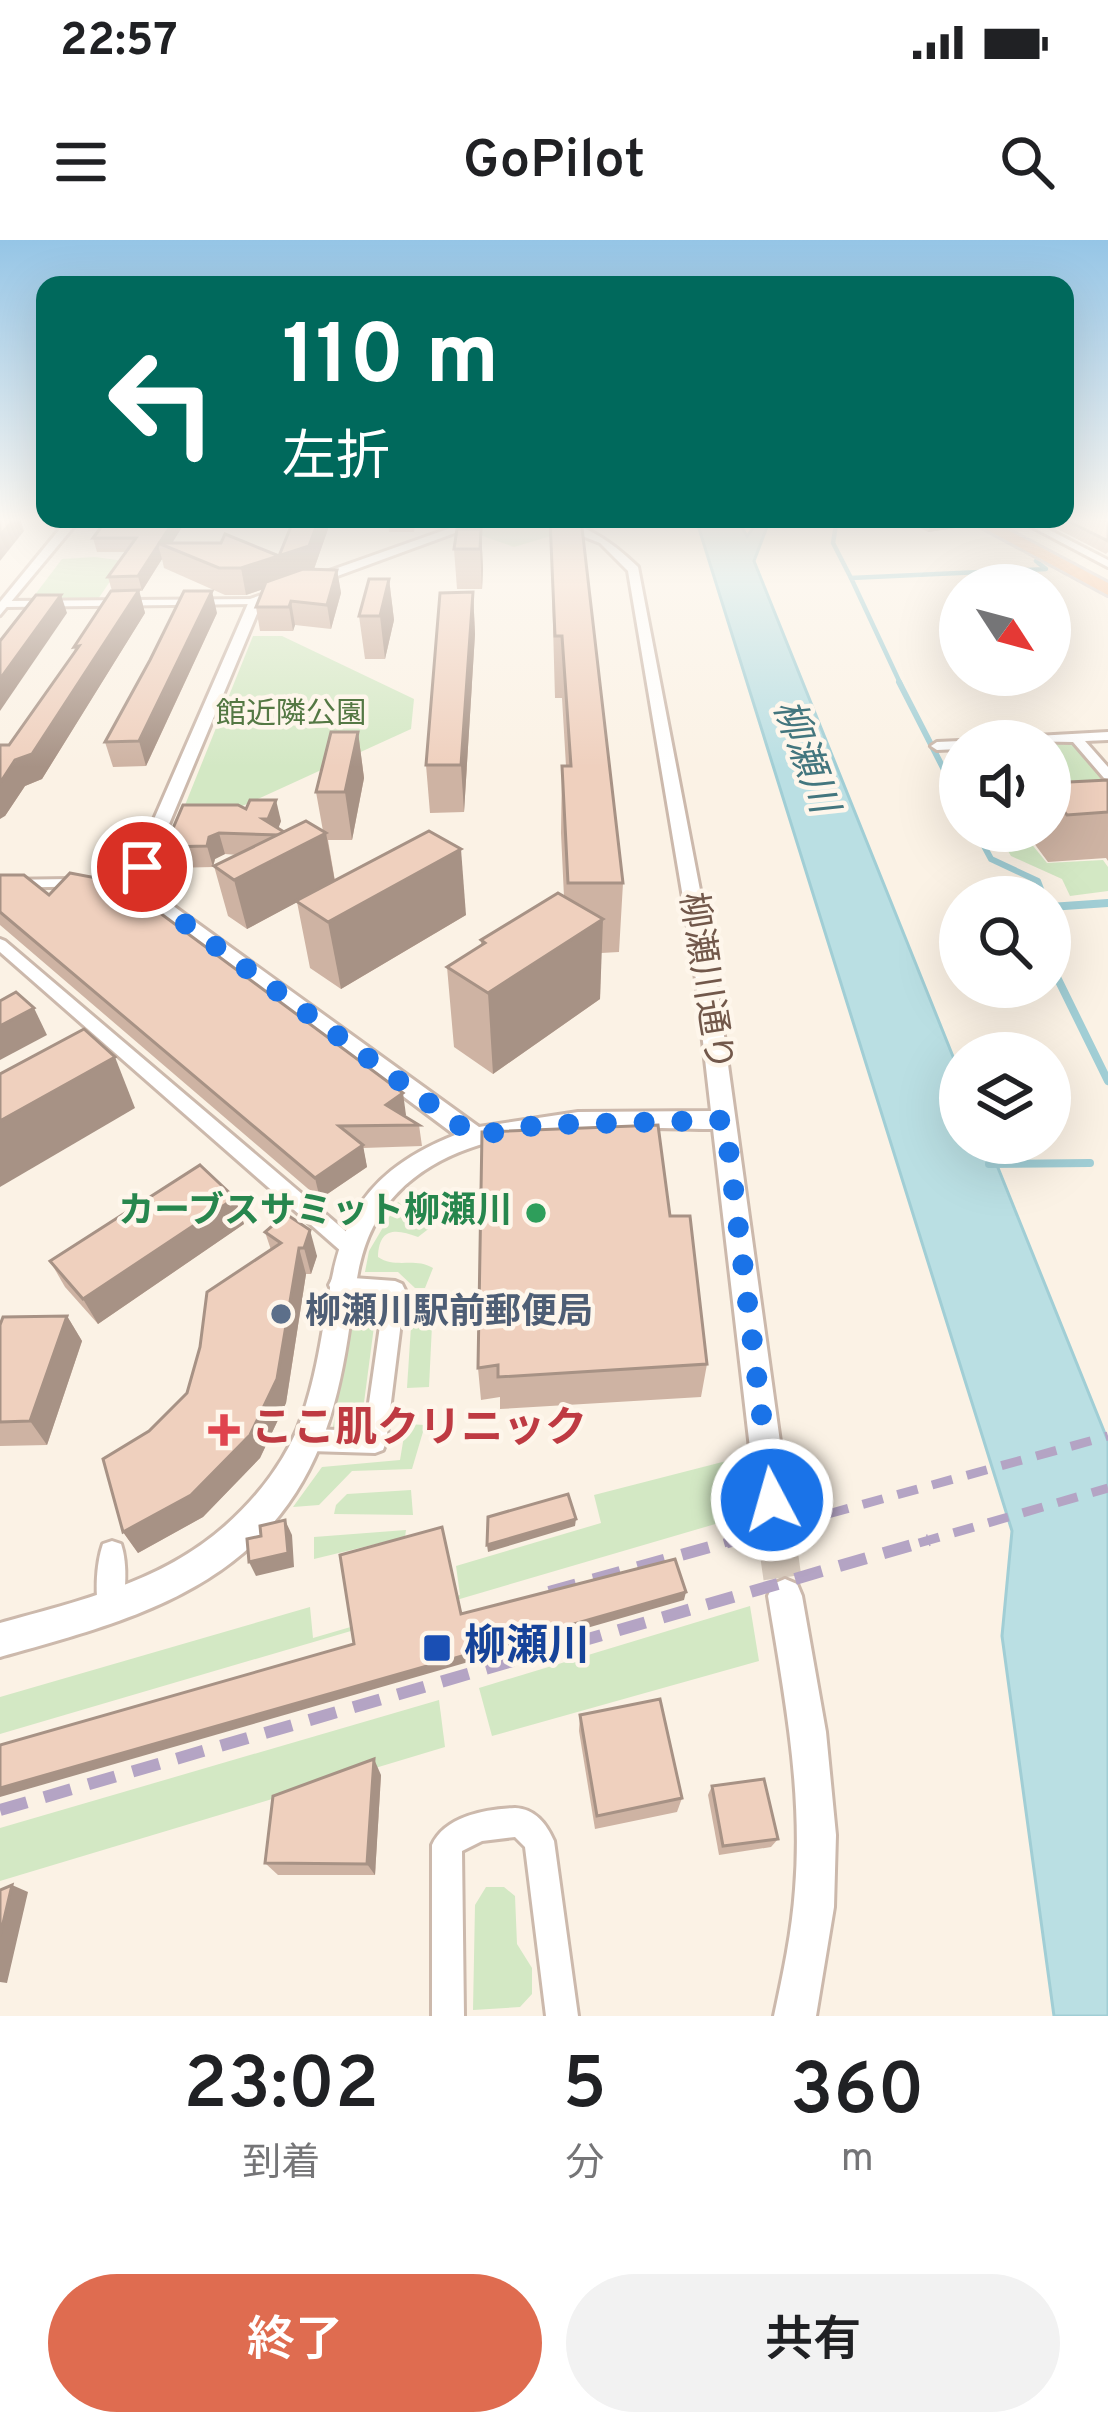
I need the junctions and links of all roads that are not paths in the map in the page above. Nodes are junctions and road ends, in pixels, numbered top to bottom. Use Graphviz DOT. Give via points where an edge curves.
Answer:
graph roads {
  1 [pos="255,602"];
  2 [pos="640,602"];
  3 [pos="3,608"];
  4 [pos="1108,736"];
  5 [pos="1071,737"];
  6 [pos="1075,737"];
  7 [pos="1108,775"];
  8 [pos="143,882"];
  9 [pos="0,884"];
  10 [pos="0,944"];
  11 [pos="725,1120"];
  12 [pos="474,1136"];
  13 [pos="349,1246"];
  14 [pos="339,1285"];
  15 [pos="310,1440"];
  16 [pos="772,1500"];
  17 [pos="112,1553"];
  18 [pos="785,1596"];
  19 [pos="110,1609"];
  20 [pos="0,1640"];
  21 [pos="448,2016"];
  22 [pos="562,2016"];
  23 [pos="795,2016"];
  1 -- 3 [label="street"];
  1 -- 8 [label="street" via="142,867"];
  2 -- 11 [label="street, 柳瀬川通り"];
  4 -- 6 [label="street"];
  5 -- 6 [label="street"];
  6 -- 7 [label="street"];
  8 -- 9 [label="street"];
  8 -- 12 [label="street" via="157,903"];
  10 -- 13 [label="street"];
  11 -- 12 [label="street" via="538,1125"];
  11 -- 16 [label="street, 柳瀬川通り"];
  12 -- 13 [label="street" via="396,1180"];
  13 -- 14 [label="street"];
  14 -- 15 [label="street"];
  14 -- 15 [label="street" via="395,1290 375,1442"];
  15 -- 19 [label="street" via="279,1492 223,1549 172,1583"];
  17 -- 19 [label="street"];
  18 -- 23 [label="street" via="816,1826 814,1903"];
  19 -- 20 [label="street"];
  21 -- 22 [label="street" via="447,1845 456,1834 514,1822 539,1841"];
}
